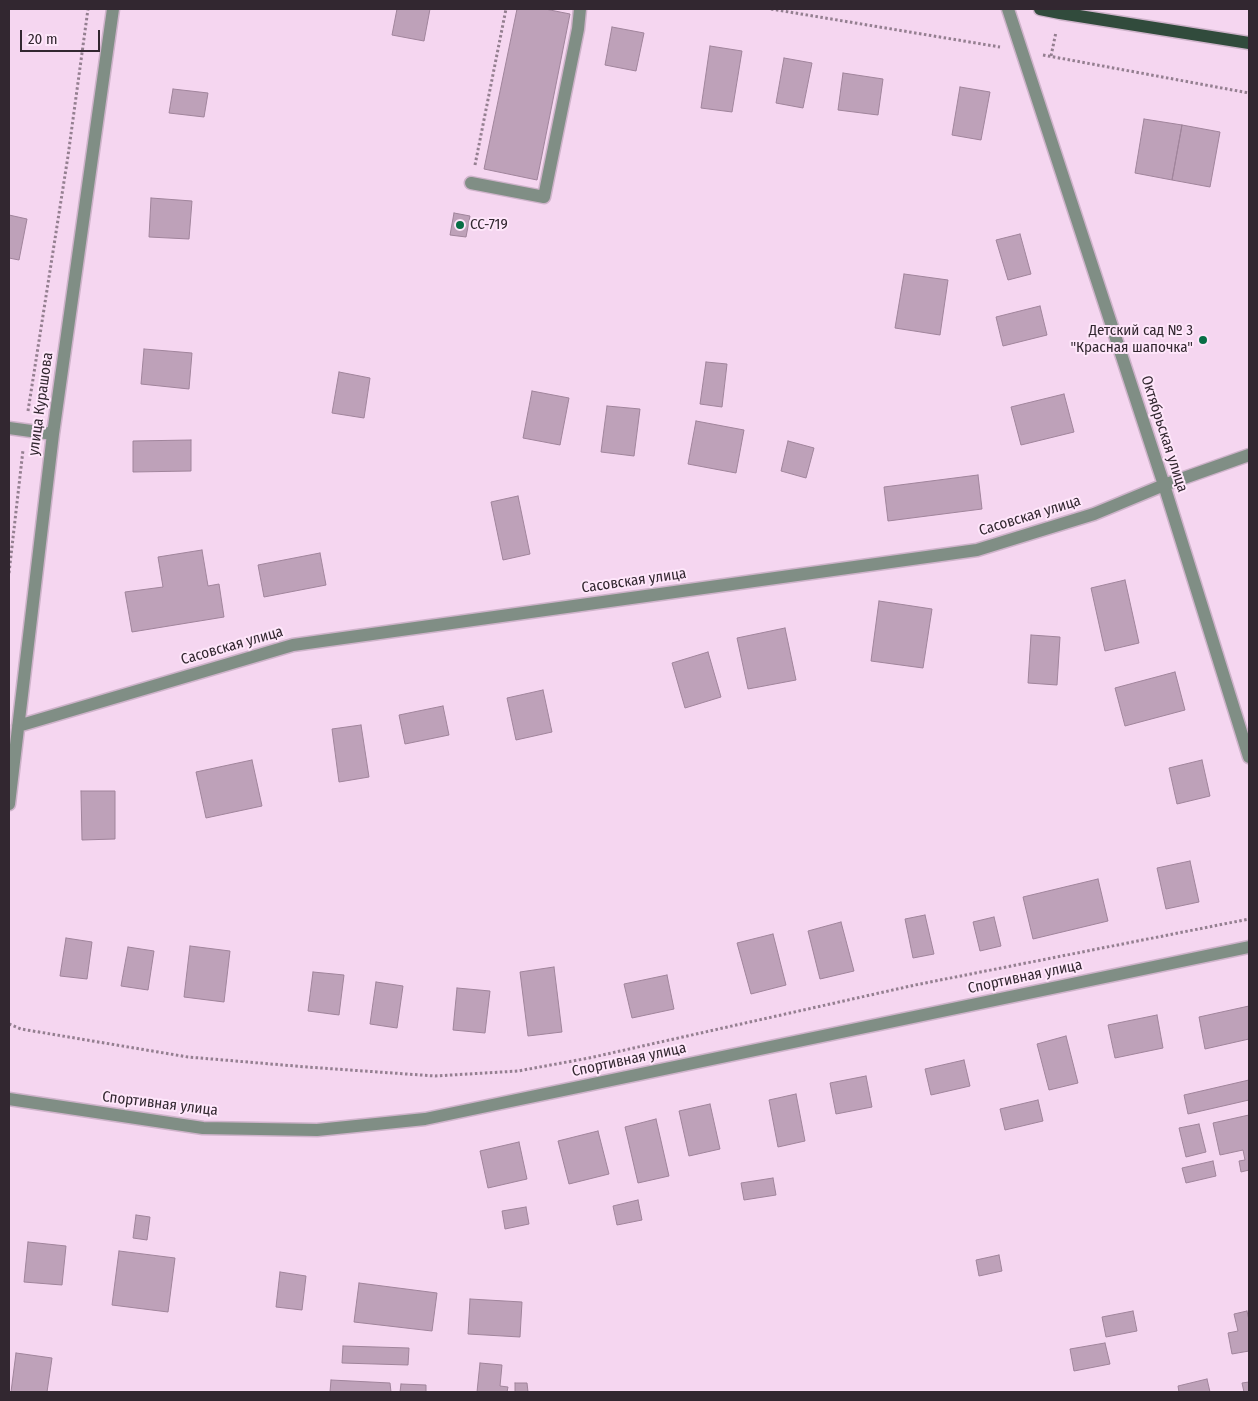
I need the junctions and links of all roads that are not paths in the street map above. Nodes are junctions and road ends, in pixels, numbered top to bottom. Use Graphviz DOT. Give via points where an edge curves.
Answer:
graph roads {
  1 [pos="112,9"];
  2 [pos="580,9"];
  3 [pos="1008,9"];
  4 [pos="1040,9"];
  5 [pos="1249,43"];
  6 [pos="471,183"];
  7 [pos="9,428"];
  8 [pos="53,434"];
  9 [pos="1249,455"];
  10 [pos="1164,486"];
  11 [pos="18,726"];
  12 [pos="1249,757"];
  13 [pos="9,804"];
  14 [pos="1249,947"];
  15 [pos="9,1099"];
  1 -- 8 [label="street, улица Курашова"];
  2 -- 6 [label="street" via="544,197"];
  3 -- 10 [label="street, Октябрьская улица"];
  4 -- 5 [label="main road"];
  7 -- 8 [label="street"];
  8 -- 11 [label="street, улица Курашова"];
  9 -- 10 [label="street, Сасовская улица"];
  10 -- 11 [label="street, Сасовская улица" via="1094,514 977,550 293,645"];
  10 -- 12 [label="street, Октябрьская улица"];
  11 -- 13 [label="street, улица Курашова"];
  14 -- 15 [label="street, Спортивная улица" via="425,1119 317,1130 203,1128"];
}
